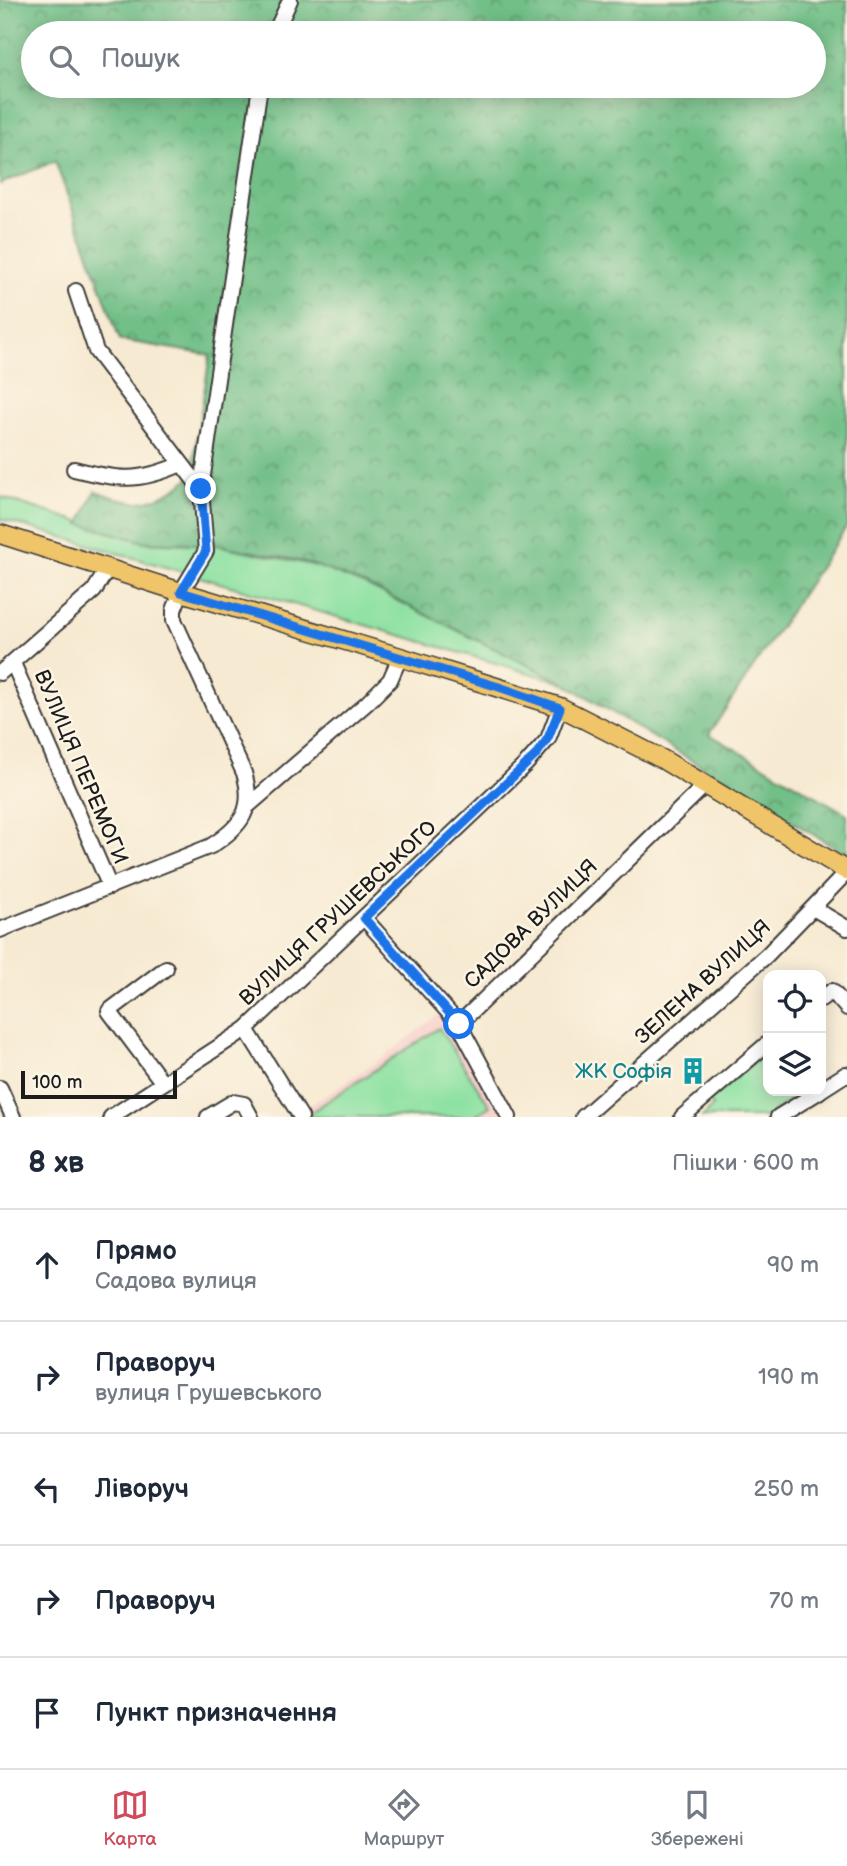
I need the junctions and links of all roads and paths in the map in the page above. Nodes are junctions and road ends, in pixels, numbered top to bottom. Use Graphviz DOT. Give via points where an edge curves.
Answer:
graph roads {
  1 [pos="290,0"];
  2 [pos="280,21"];
  3 [pos="258,98"];
  4 [pos="76,291"];
  5 [pos="181,464"];
  6 [pos="74,469"];
  7 [pos="201,489"];
  8 [pos="0,534"];
  9 [pos="108,568"];
  10 [pos="181,592"];
  11 [pos="400,657"];
  12 [pos="13,663"];
  13 [pos="0,673"];
  14 [pos="560,708"];
  15 [pos="705,785"];
  16 [pos="248,805"];
  17 [pos="847,872"];
  18 [pos="110,887"];
  19 [pos="813,908"];
  20 [pos="364,918"];
  21 [pos="847,929"];
  22 [pos="0,930"];
  23 [pos="166,968"];
  24 [pos="826,995"];
  25 [pos="847,1008"];
  26 [pos="459,1024"];
  27 [pos="246,1028"];
  28 [pos="763,1047"];
  29 [pos="847,1075"];
  30 [pos="163,1083"];
  31 [pos="826,1087"];
  32 [pos="0,1088"];
  33 [pos="811,1096"];
  34 [pos="128,1112"];
  35 [pos="13,1117"];
  36 [pos="111,1117"];
  37 [pos="208,1117"];
  38 [pos="251,1117"];
  39 [pos="301,1117"];
  40 [pos="509,1117"];
  41 [pos="583,1117"];
  42 [pos="682,1117"];
  43 [pos="778,1117"];
  1 -- 2 [label="street"];
  3 -- 7 [label="street"];
  4 -- 5 [label="street" via="96,351"];
  5 -- 6 [label="street" via="128,479"];
  5 -- 7 [label="street"];
  7 -- 10 [label="street" via="206,551"];
  8 -- 9 [label="main road"];
  9 -- 10 [label="main road"];
  9 -- 12 [label="street" via="94,591"];
  10 -- 11 [label="main road"];
  10 -- 16 [label="street" via="174,620 244,772"];
  11 -- 14 [label="main road"];
  11 -- 16 [label="street" via="390,680 368,703"];
  12 -- 13 [label="street"];
  12 -- 18 [label="street, ВУЛИЦЯ ПЕРЕМОГИ"];
  14 -- 15 [label="main road"];
  14 -- 20 [label="street, ВУЛИЦЯ ГРУШЕВСЬКОГО" via="536,755"];
  15 -- 17 [label="main road"];
  15 -- 26 [label="street, САДОВА ВУЛИЦЯ"];
  16 -- 18 [label="street" via="229,833 211,846"];
  17 -- 19 [label="street, ЗЕЛЕНА ВУЛИЦЯ"];
  18 -- 22 [label="street"];
  19 -- 21 [label="street"];
  19 -- 41 [label="street, ЗЕЛЕНА ВУЛИЦЯ" via="767,955"];
  20 -- 26 [label="street"];
  20 -- 27 [label="street, ВУЛИЦЯ ГРУШЕВСЬКОГО"];
  23 -- 30 [label="street" via="109,1011"];
  24 -- 25 [label="street" via="832,991"];
  26 -- 40 [label="street"];
  27 -- 30 [label="street, ВУЛИЦЯ ГРУШЕВСЬКОГО"];
  27 -- 39 [label="street"];
  28 -- 42 [label="street"];
  29 -- 31 [label="street"];
  30 -- 34 [label="street, ВУЛИЦЯ ГРУШЕВСЬКОГО"];
  32 -- 35 [label="street"];
  33 -- 43 [label="street"];
  34 -- 36 [label="street, ВУЛИЦЯ ГРУШЕВСЬКОГО"];
  37 -- 38 [label="street" via="233,1102 244,1104"];
}
